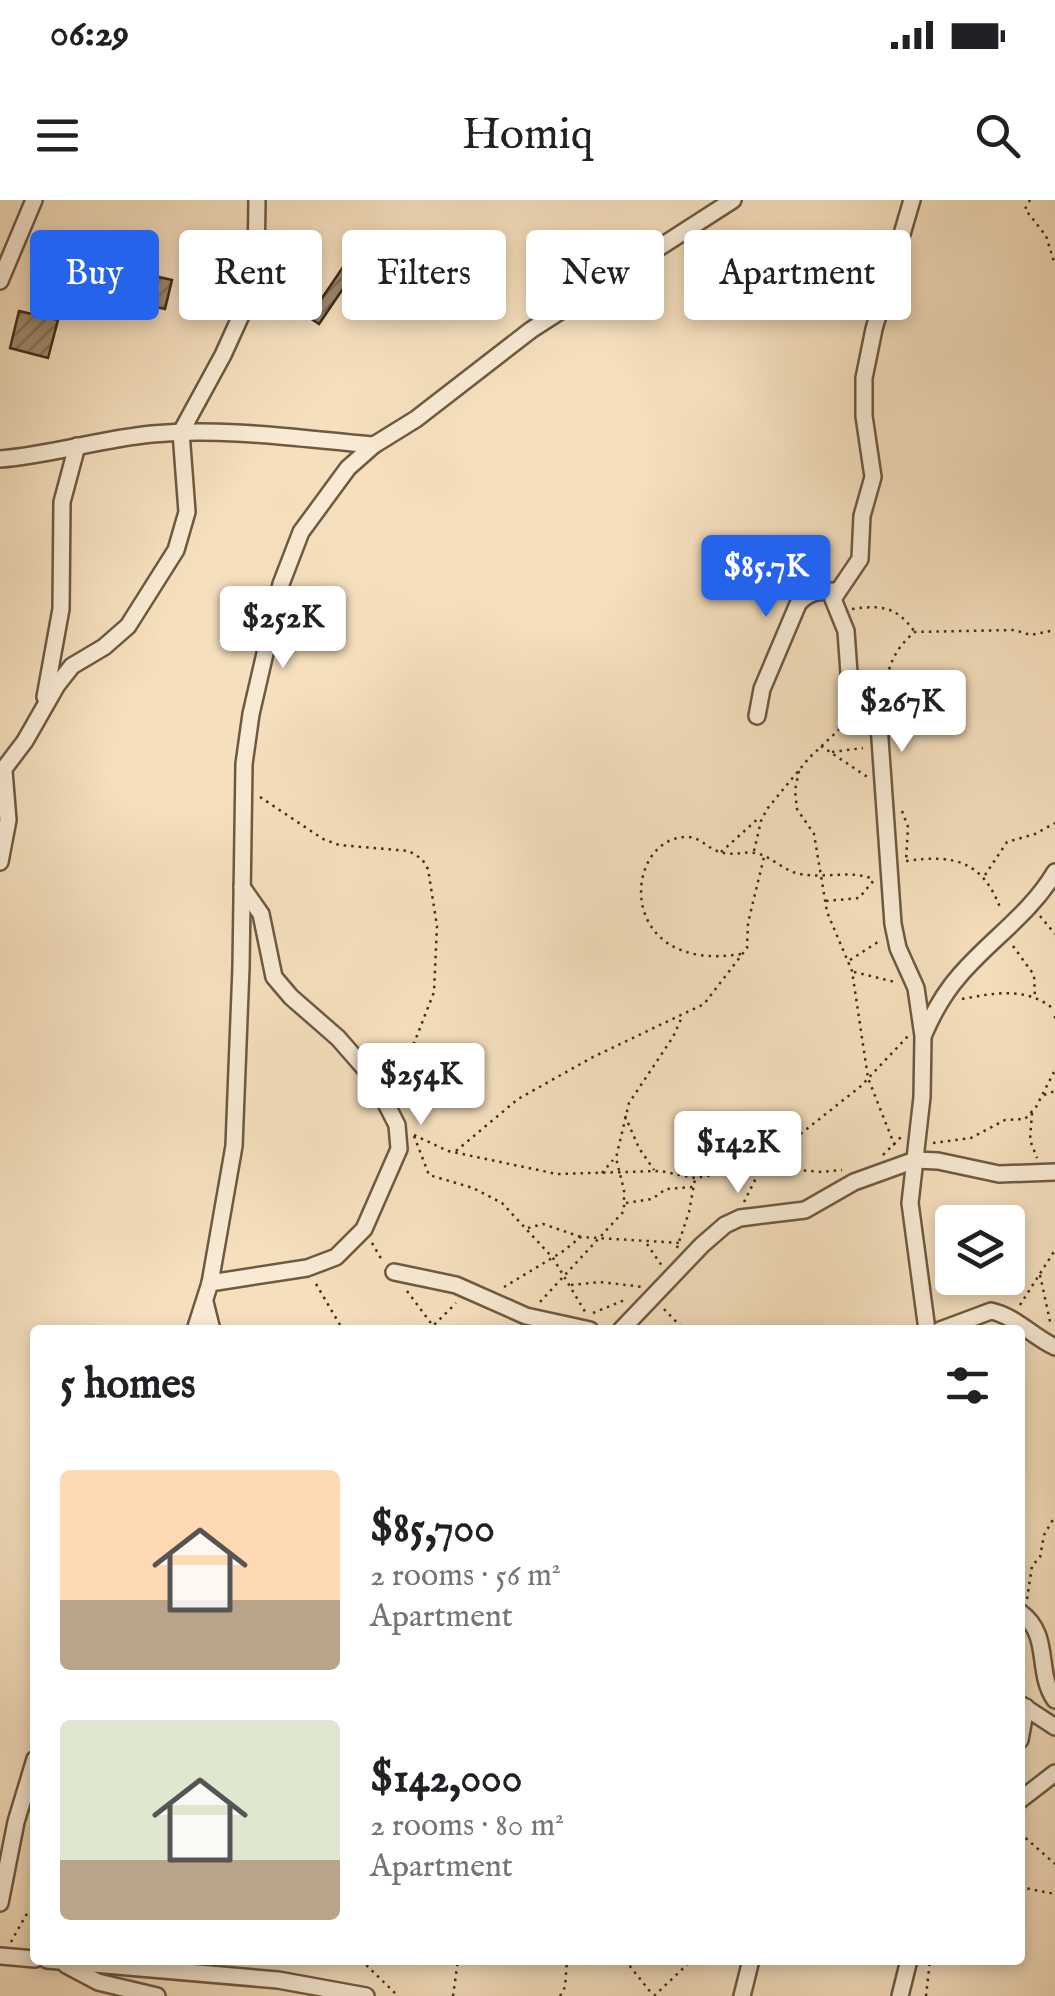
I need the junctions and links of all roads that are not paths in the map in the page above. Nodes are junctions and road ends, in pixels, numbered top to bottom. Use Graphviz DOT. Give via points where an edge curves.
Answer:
graph roads {
  1 [pos="34,200"];
  2 [pos="257,200"];
  3 [pos="734,200"];
  4 [pos="912,200"];
  5 [pos="0,280"];
  6 [pos="181,432"];
  7 [pos="374,445"];
  8 [pos="77,446"];
  9 [pos="0,459"];
  10 [pos="836,591"];
  11 [pos="44,706"];
  12 [pos="756,716"];
  13 [pos="2,772"];
  14 [pos="0,862"];
  15 [pos="1055,872"];
  16 [pos="242,887"];
  17 [pos="922,1031"];
  18 [pos="910,1160"];
  19 [pos="1052,1172"];
  20 [pos="394,1272"];
  21 [pos="210,1283"];
  22 [pos="205,1302"];
  23 [pos="197,1325"];
  24 [pos="211,1325"];
  25 [pos="567,1325"];
  26 [pos="625,1325"];
  27 [pos="926,1325"];
  28 [pos="953,1325"];
  29 [pos="1018,1325"];
  30 [pos="1025,1330"];
  31 [pos="1055,1347"];
  32 [pos="1025,1617"];
  33 [pos="1055,1700"];
  34 [pos="1025,1707"];
  35 [pos="1055,1727"];
  36 [pos="1055,1774"];
  37 [pos="30,1776"];
  38 [pos="1025,1796"];
  39 [pos="0,1903"];
  40 [pos="0,1956"];
  41 [pos="30,1959"];
  42 [pos="66,1965"];
  43 [pos="104,1965"];
  44 [pos="750,1965"];
  45 [pos="909,1965"];
  46 [pos="157,1996"];
  47 [pos="366,1996"];
  48 [pos="742,1996"];
  49 [pos="900,1996"];
  1 -- 5 [label="street"];
  2 -- 6 [label="street" via="256,269 243,310"];
  3 -- 7 [label="street" via="532,330"];
  4 -- 10 [label="street" via="864,378 873,477 860,559"];
  6 -- 7 [label="street"];
  6 -- 8 [label="street"];
  6 -- 11 [label="street" via="187,512 176,550 128,626 72,666"];
  7 -- 16 [label="street" via="300,532 280,584 250,714"];
  8 -- 9 [label="street"];
  8 -- 11 [label="street" via="62,502 61,609"];
  10 -- 12 [label="street" via="817,590 798,604"];
  10 -- 17 [label="street" via="850,687 875,712 882,878 916,988"];
  11 -- 13 [label="street"];
  13 -- 14 [label="street" via="8,820"];
  15 -- 17 [label="street" via="1031,906 973,960"];
  16 -- 21 [label="street" via="234,1146"];
  16 -- 21 [label="street" via="261,914 280,986 338,1038 382,1094 397,1125 399,1149 364,1229 336,1257"];
  17 -- 18 [label="street" via="922,1096"];
  18 -- 19 [label="street" via="999,1174"];
  18 -- 26 [label="street" via="805,1210 725,1225 647,1295"];
  18 -- 27 [label="street"];
  20 -- 25 [label="street" via="456,1285 526,1316"];
  21 -- 22 [label="street"];
  22 -- 23 [label="street"];
  22 -- 24 [label="street"];
  28 -- 29 [label="street" via="991,1311"];
  30 -- 31 [label="street"];
  32 -- 33 [label="street" via="1041,1638 1044,1680"];
  34 -- 35 [label="street"];
  36 -- 38 [label="street"];
  37 -- 39 [label="street"];
  40 -- 41 [label="street"];
  42 -- 46 [label="street" via="98,1982"];
  43 -- 47 [label="street" via="278,1980"];
  44 -- 48 [label="street"];
  45 -- 49 [label="street"];
}
